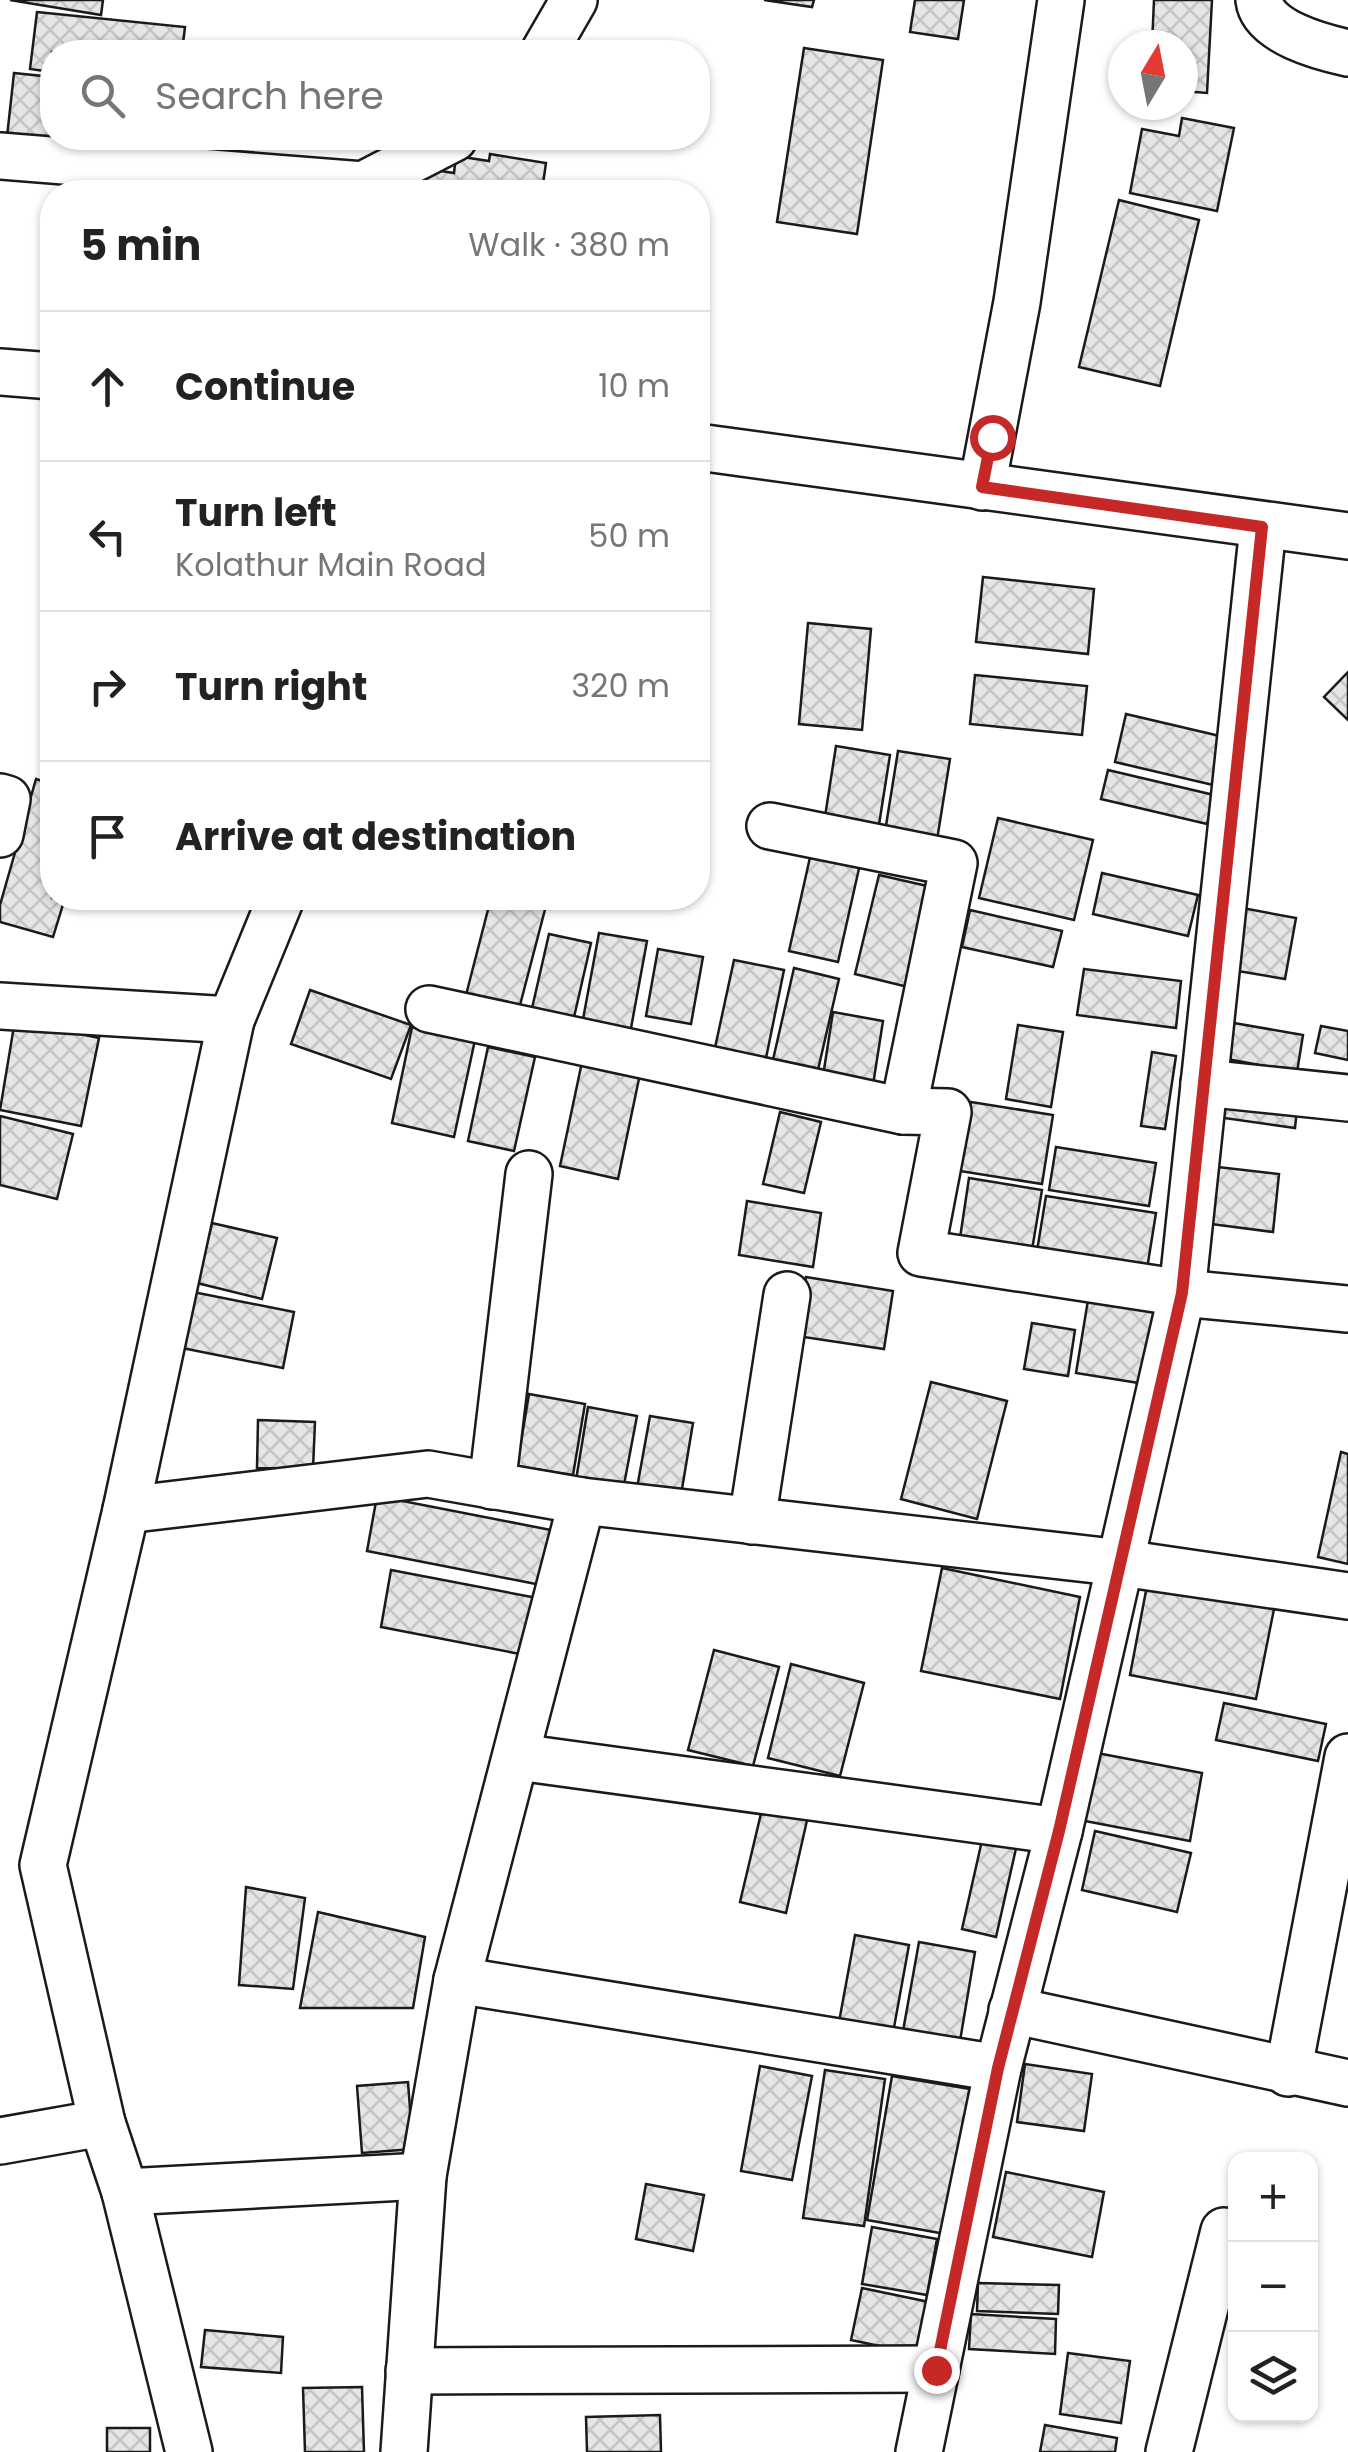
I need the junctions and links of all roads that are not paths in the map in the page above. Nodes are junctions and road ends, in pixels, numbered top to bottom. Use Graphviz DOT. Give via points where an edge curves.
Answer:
graph roads {
  1 [pos="574,0"];
  2 [pos="1061,0"];
  3 [pos="1259,0"];
  4 [pos="551,40"];
  5 [pos="1348,53"];
  6 [pos="430,150"];
  7 [pos="0,156"];
  8 [pos="311,180"];
  9 [pos="371,180"];
  10 [pos="0,372"];
  11 [pos="40,375"];
  12 [pos="710,449"];
  13 [pos="982,487"];
  14 [pos="1262,527"];
  15 [pos="1348,536"];
  16 [pos="0,797"];
  17 [pos="770,826"];
  18 [pos="0,834"];
  19 [pos="276,910"];
  20 [pos="0,1006"];
  21 [pos="429,1009"];
  22 [pos="231,1020"];
  23 [pos="1204,1083"];
  24 [pos="1348,1098"];
  25 [pos="904,1110"];
  26 [pos="529,1174"];
  27 [pos="1182,1293"];
  28 [pos="788,1295"];
  29 [pos="1348,1309"];
  30 [pos="492,1486"];
  31 [pos="582,1502"];
  32 [pos="126,1510"];
  33 [pos="752,1521"];
  34 [pos="1122,1564"];
  35 [pos="1348,1596"];
  36 [pos="518,1757"];
  37 [pos="1348,1758"];
  38 [pos="1059,1831"];
  39 [pos="1338,1851"];
  40 [pos="457,1980"];
  41 [pos="1012,2010"];
  42 [pos="998,2068"];
  43 [pos="1288,2073"];
  44 [pos="1348,2083"];
  45 [pos="102,2122"];
  46 [pos="0,2141"];
  47 [pos="423,2176"];
  48 [pos="125,2192"];
  49 [pos="1224,2231"];
  50 [pos="936,2370"];
  51 [pos="409,2371"];
  52 [pos="189,2452"];
  53 [pos="404,2452"];
  54 [pos="919,2452"];
  55 [pos="1169,2452"];
  1 -- 4 [label="street"];
  2 -- 13 [label="street"];
  3 -- 5 [label="street" via="1275,26"];
  6 -- 9 [label="street"];
  7 -- 8 [label="street"];
  10 -- 11 [label="street"];
  12 -- 13 [label="street"];
  13 -- 14 [label="street"];
  14 -- 15 [label="street"];
  14 -- 23 [label="street"];
  16 -- 18 [label="street" via="7,799"];
  17 -- 25 [label="street" via="954,864"];
  19 -- 22 [label="street"];
  20 -- 22 [label="street"];
  21 -- 25 [label="street"];
  22 -- 32 [label="street"];
  23 -- 24 [label="street"];
  23 -- 27 [label="street"];
  25 -- 27 [label="street" via="948,1112 921,1253"];
  26 -- 30 [label="street"];
  27 -- 29 [label="street"];
  27 -- 34 [label="street"];
  28 -- 33 [label="street"];
  30 -- 31 [label="street"];
  30 -- 32 [label="street" via="428,1474"];
  31 -- 33 [label="street"];
  31 -- 36 [label="street"];
  32 -- 45 [label="street" via="43,1865"];
  33 -- 34 [label="street"];
  34 -- 35 [label="street"];
  34 -- 38 [label="street"];
  36 -- 38 [label="street"];
  36 -- 40 [label="street"];
  37 -- 39 [label="street"];
  38 -- 41 [label="street"];
  39 -- 43 [label="street"];
  40 -- 42 [label="street"];
  40 -- 47 [label="street"];
  41 -- 42 [label="street"];
  41 -- 43 [label="street"];
  42 -- 50 [label="street"];
  43 -- 44 [label="street"];
  45 -- 46 [label="street"];
  45 -- 48 [label="street"];
  47 -- 48 [label="street"];
  47 -- 51 [label="street"];
  48 -- 52 [label="street"];
  49 -- 55 [label="street"];
  50 -- 51 [label="street"];
  50 -- 54 [label="street"];
  51 -- 53 [label="street"];
}
